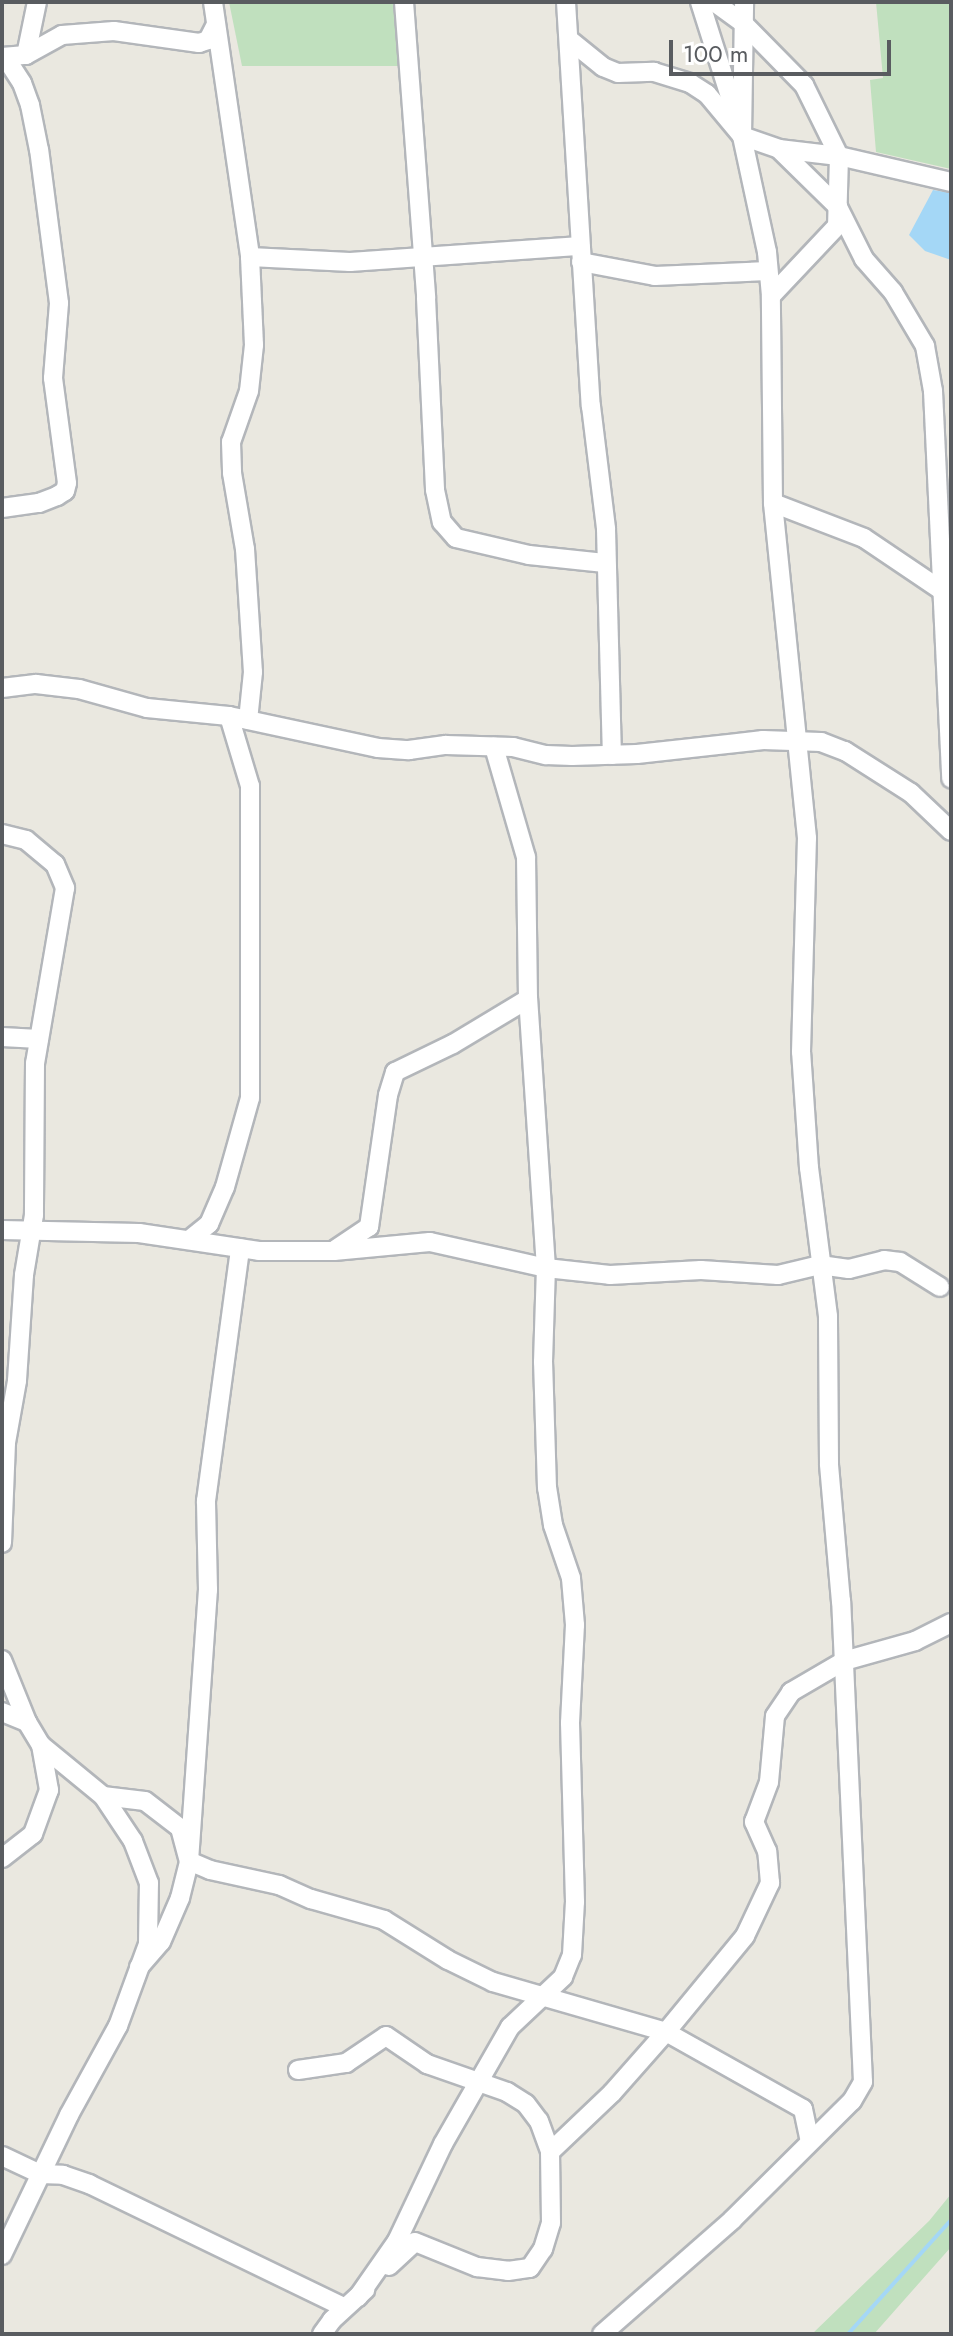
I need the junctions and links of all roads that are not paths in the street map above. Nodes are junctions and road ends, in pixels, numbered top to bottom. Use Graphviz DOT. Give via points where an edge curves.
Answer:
graph roads {
  1 [pos="37,2"];
  2 [pos="213,2"];
  3 [pos="404,2"];
  4 [pos="566,2"];
  5 [pos="700,2"];
  6 [pos="714,2"];
  7 [pos="744,2"];
  8 [pos="744,24"];
  9 [pos="215,26"];
  10 [pos="571,41"];
  11 [pos="26,55"];
  12 [pos="4,57"];
  13 [pos="742,136"];
  14 [pos="779,149"];
  15 [pos="839,156"];
  16 [pos="951,182"];
  17 [pos="838,207"];
  18 [pos="580,254"];
  19 [pos="250,257"];
  20 [pos="422,259"];
  21 [pos="768,271"];
  22 [pos="771,296"];
  23 [pos="773,503"];
  24 [pos="2,508"];
  25 [pos="605,563"];
  26 [pos="944,592"];
  27 [pos="2,688"];
  28 [pos="238,718"];
  29 [pos="797,741"];
  30 [pos="494,747"];
  31 [pos="612,755"];
  32 [pos="951,779"];
  33 [pos="951,831"];
  34 [pos="2,834"];
  35 [pos="528,999"];
  36 [pos="2,1037"];
  37 [pos="39,1039"];
  38 [pos="2,1230"];
  39 [pos="31,1233"];
  40 [pos="189,1240"];
  41 [pos="240,1248"];
  42 [pos="334,1251"];
  43 [pos="820,1265"];
  44 [pos="546,1268"];
  45 [pos="940,1287"];
  46 [pos="2,1543"];
  47 [pos="951,1623"];
  48 [pos="2,1660"];
  49 [pos="844,1661"];
  50 [pos="2,1712"];
  51 [pos="27,1722"];
  52 [pos="41,1745"];
  53 [pos="103,1796"];
  54 [pos="2,1858"];
  55 [pos="189,1861"];
  56 [pos="139,1967"];
  57 [pos="544,1996"];
  58 [pos="666,2032"];
  59 [pos="298,2070"];
  60 [pos="479,2082"];
  61 [pos="810,2141"];
  62 [pos="550,2152"];
  63 [pos="2,2156"];
  64 [pos="40,2174"];
  65 [pos="2,2255"];
  66 [pos="351,2303"];
  67 [pos="322,2334"];
  68 [pos="602,2334"];
  1 -- 11 [label="street"];
  2 -- 9 [label="street"];
  3 -- 20 [label="street"];
  4 -- 10 [label="street"];
  5 -- 13 [label="street"];
  6 -- 8 [label="street"];
  7 -- 8 [label="street"];
  8 -- 13 [label="street"];
  8 -- 15 [label="street" via="804,85"];
  9 -- 11 [label="street" via="208,40 199,43 114,31 62,35"];
  9 -- 19 [label="street"];
  10 -- 13 [label="street" via="618,73 654,72 690,83 707,94"];
  10 -- 18 [label="street"];
  11 -- 12 [label="street"];
  12 -- 24 [label="street" via="22,83 39,150 59,303 53,378 67,483 65,491 39,503"];
  13 -- 14 [label="street"];
  13 -- 21 [label="street"];
  14 -- 15 [label="street"];
  14 -- 17 [label="street"];
  15 -- 16 [label="street"];
  15 -- 17 [label="street"];
  17 -- 22 [label="street" via="837,226 828,239"];
  17 -- 26 [label="street" via="864,259 893,292 925,346 933,391"];
  18 -- 20 [label="street"];
  18 -- 21 [label="street" via="655,276"];
  18 -- 25 [label="street"];
  19 -- 20 [label="street" via="307,263"];
  19 -- 28 [label="street" via="249,391 231,442 253,672"];
  20 -- 25 [label="street" via="435,490 442,522 456,538 529,555"];
  21 -- 22 [label="street"];
  22 -- 23 [label="street"];
  23 -- 26 [label="street" via="864,538"];
  23 -- 29 [label="street"];
  25 -- 31 [label="street"];
  26 -- 32 [label="street"];
  27 -- 28 [label="street" via="36,684 79,689 147,708"];
  28 -- 30 [label="street" via="378,748"];
  28 -- 40 [label="street" via="250,786 250,1098 225,1187 209,1224"];
  29 -- 31 [label="street"];
  29 -- 33 [label="street" via="845,751 911,793"];
  29 -- 43 [label="street" via="807,838 801,1052"];
  30 -- 31 [label="street" via="546,755"];
  30 -- 35 [label="street" via="526,857"];
  34 -- 37 [label="street" via="26,840 55,864 65,888"];
  35 -- 42 [label="street" via="395,1072 369,1227"];
  35 -- 44 [label="street"];
  36 -- 37 [label="street"];
  37 -- 39 [label="street"];
  38 -- 39 [label="street"];
  39 -- 40 [label="street" via="139,1233"];
  39 -- 46 [label="street" via="6,1443"];
  40 -- 41 [label="street"];
  41 -- 42 [label="street"];
  41 -- 55 [label="street" via="206,1501 208,1590"];
  42 -- 44 [label="street" via="430,1242"];
  43 -- 44 [label="street" via="778,1275 701,1270 610,1275"];
  43 -- 45 [label="street" via="849,1269 884,1260 900,1262"];
  43 -- 49 [label="street" via="828,1316 829,1464"];
  44 -- 57 [label="street" via="547,1488 571,1578 575,1625 570,1723 572,1955 563,1977"];
  47 -- 49 [label="street" via="915,1641"];
  48 -- 51 [label="street"];
  49 -- 58 [label="street" via="791,1692 775,1716 769,1782 754,1822 767,1851 770,1883 745,1936"];
  49 -- 61 [label="street" via="863,2082 852,2101"];
  50 -- 51 [label="street"];
  51 -- 52 [label="street"];
  52 -- 53 [label="street"];
  52 -- 54 [label="street" via="49,1790 33,1834"];
  53 -- 55 [label="street" via="145,1801 180,1828"];
  53 -- 56 [label="street" via="133,1841 149,1883 148,1944"];
  55 -- 56 [label="street" via="161,1942"];
  55 -- 57 [label="street" via="384,1920 493,1982"];
  56 -- 64 [label="street" via="118,2026"];
  57 -- 58 [label="street"];
  57 -- 60 [label="street" via="510,2027"];
  58 -- 61 [label="street" via="803,2109"];
  58 -- 62 [label="street"];
  59 -- 60 [label="street" via="346,2063 386,2036 427,2064"];
  60 -- 62 [label="street" via="526,2104 539,2121"];
  60 -- 66 [label="street" via="397,2241"];
  61 -- 68 [label="street" via="732,2220"];
  62 -- 66 [label="street" via="551,2223 530,2268 477,2267 415,2242"];
  63 -- 64 [label="street"];
  64 -- 65 [label="street"];
  64 -- 66 [label="street" via="89,2184"];
  66 -- 67 [label="street"];
}
